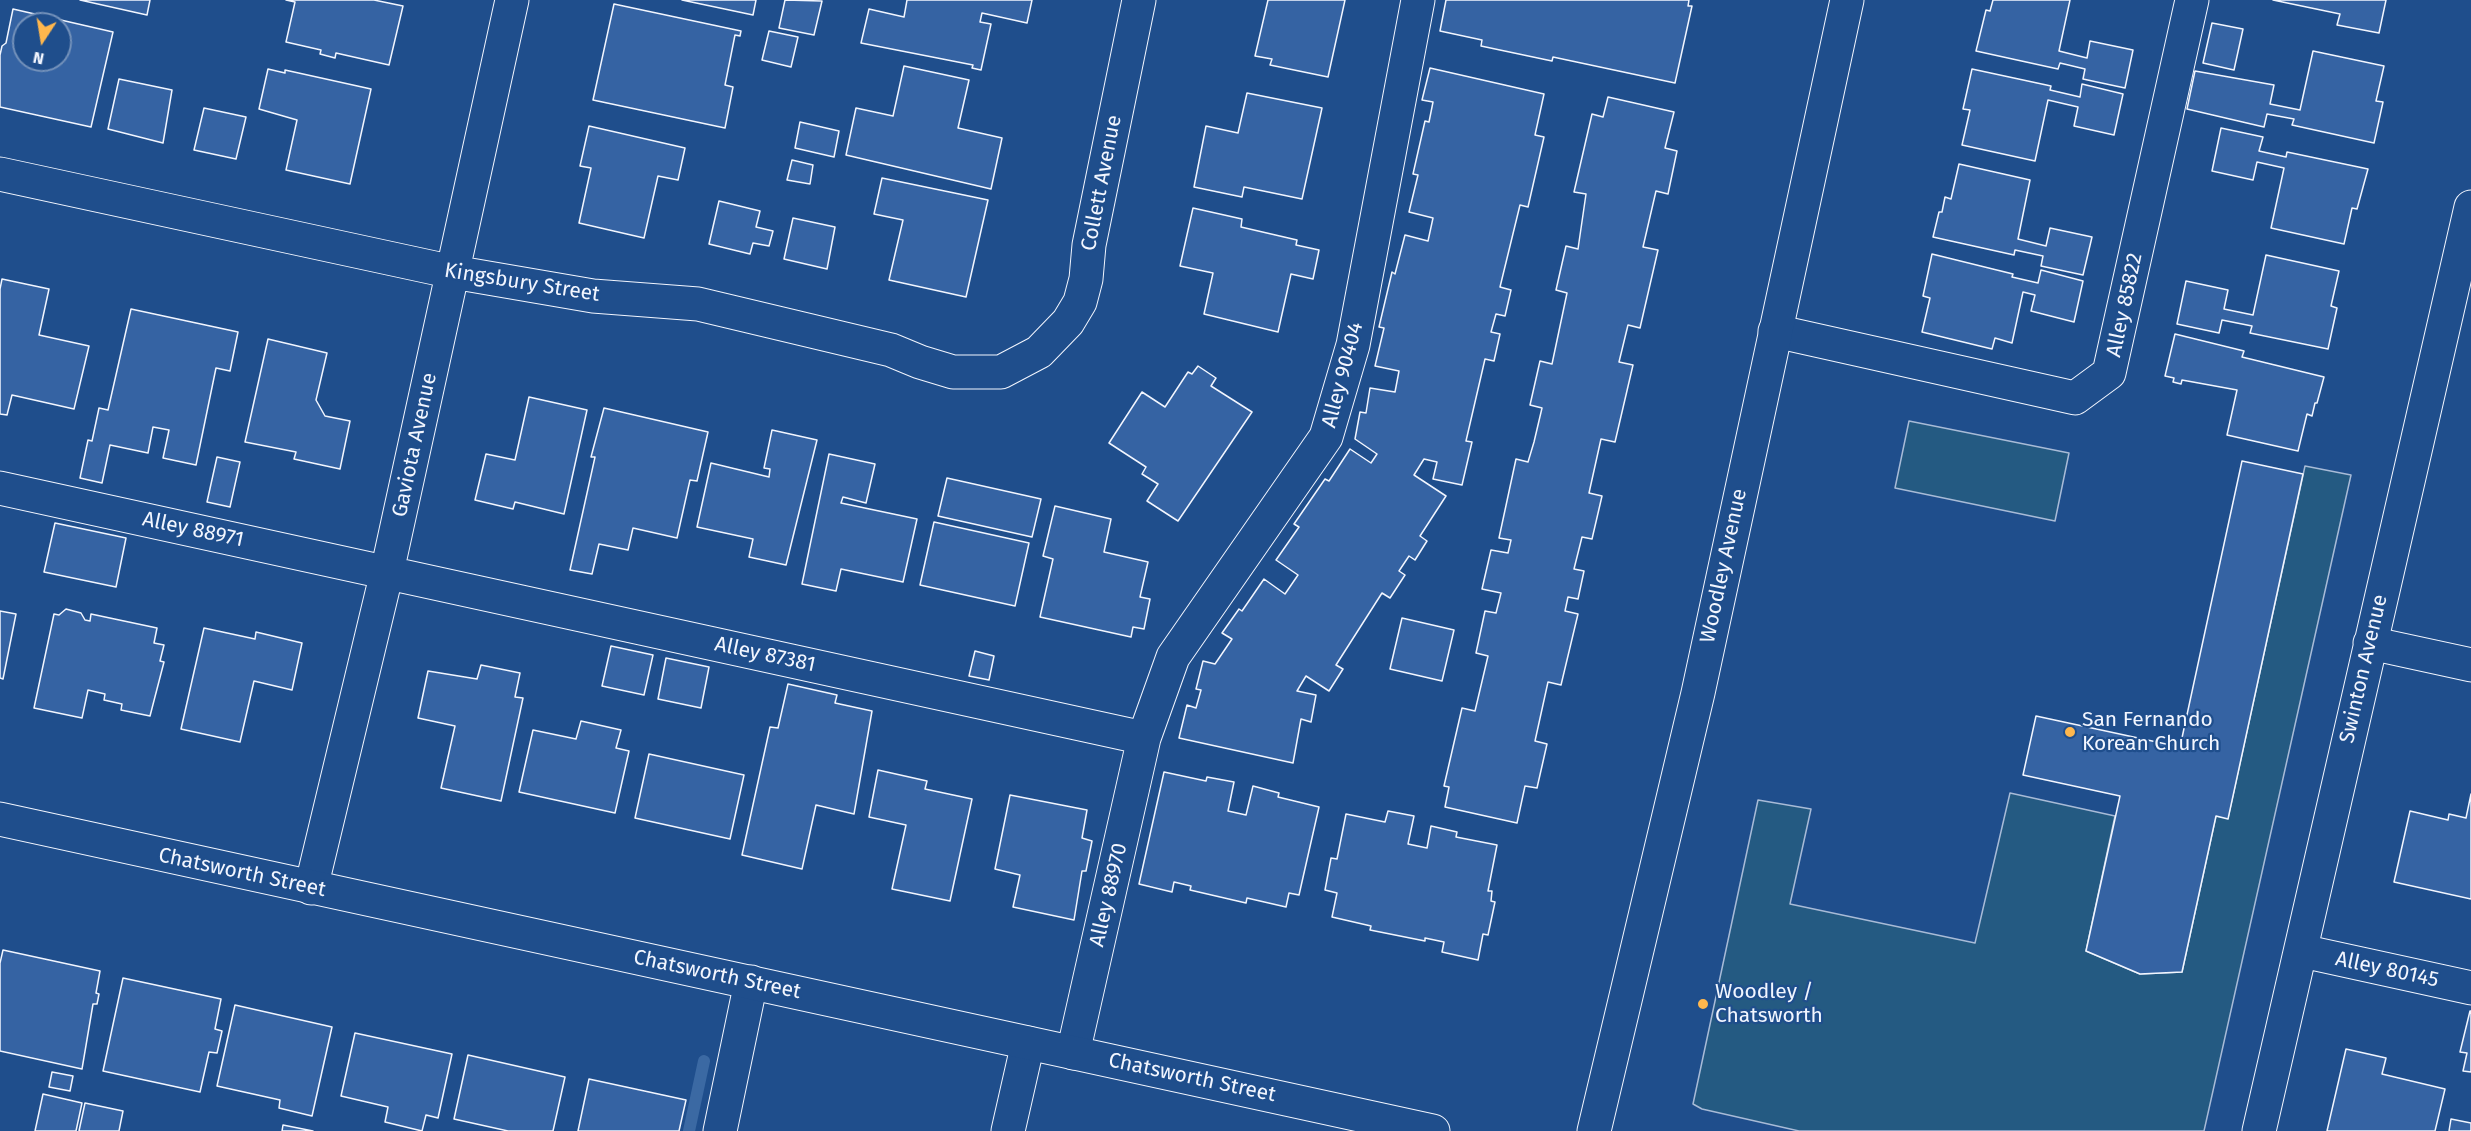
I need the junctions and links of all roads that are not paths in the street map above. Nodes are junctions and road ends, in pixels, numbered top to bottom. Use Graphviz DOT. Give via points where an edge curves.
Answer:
graph roads {
  1 [pos="512,0"];
  2 [pos="1139,0"];
  3 [pos="1419,0"];
  4 [pos="1847,0"];
  5 [pos="2192,0"];
  6 [pos="0,174"];
  7 [pos="2471,207"];
  8 [pos="453,272"];
  9 [pos="1775,332"];
  10 [pos="1039,352"];
  11 [pos="0,488"];
  12 [pos="387,572"];
  13 [pos="2370,643"];
  14 [pos="2471,665"];
  15 [pos="1144,738"];
  16 [pos="0,819"];
  17 [pos="311,888"];
  18 [pos="2302,951"];
  19 [pos="752,982"];
  20 [pos="2471,988"];
  21 [pos="1028,1043"];
  22 [pos="1073,1053"];
  23 [pos="720,1131"];
  24 [pos="1008,1131"];
  25 [pos="1433,1131"];
  26 [pos="1594,1131"];
  27 [pos="2259,1131"];
  1 -- 8 [label="street, Gaviota Avenue"];
  2 -- 10 [label="street, Collett Avenue" via="1080,302 1068,322"];
  3 -- 15 [label="street, Alley 90404" via="1353,345 1326,437 1173,657"];
  4 -- 9 [label="street, Woodley Avenue"];
  5 -- 9 [label="street, Alley 85822" via="2109,373 2075,398"];
  6 -- 8 [label="street, Kingsbury Street"];
  7 -- 13 [label="street, Swinton Avenue"];
  8 -- 10 [label="street, Kingsbury Street" via="593,296 698,304 891,350 953,372 1001,372"];
  8 -- 12 [label="street, Gaviota Avenue"];
  9 -- 26 [label="street, Woodley Avenue" via="1698,693"];
  11 -- 12 [label="street, Alley 88971"];
  12 -- 15 [label="street, Alley 87381"];
  12 -- 17 [label="street, Gaviota Avenue"];
  13 -- 14 [label="street"];
  13 -- 18 [label="street, Swinton Avenue"];
  15 -- 22 [label="street, Alley 88970"];
  16 -- 17 [label="street, Chatsworth Street"];
  17 -- 19 [label="street, Chatsworth Street"];
  18 -- 20 [label="street, Alley 80145"];
  18 -- 27 [label="street, Swinton Avenue"];
  19 -- 21 [label="street, Chatsworth Street"];
  19 -- 23 [label="street"];
  21 -- 22 [label="street, Chatsworth Street"];
  21 -- 24 [label="street"];
  22 -- 25 [label="street, Chatsworth Street"];
}
